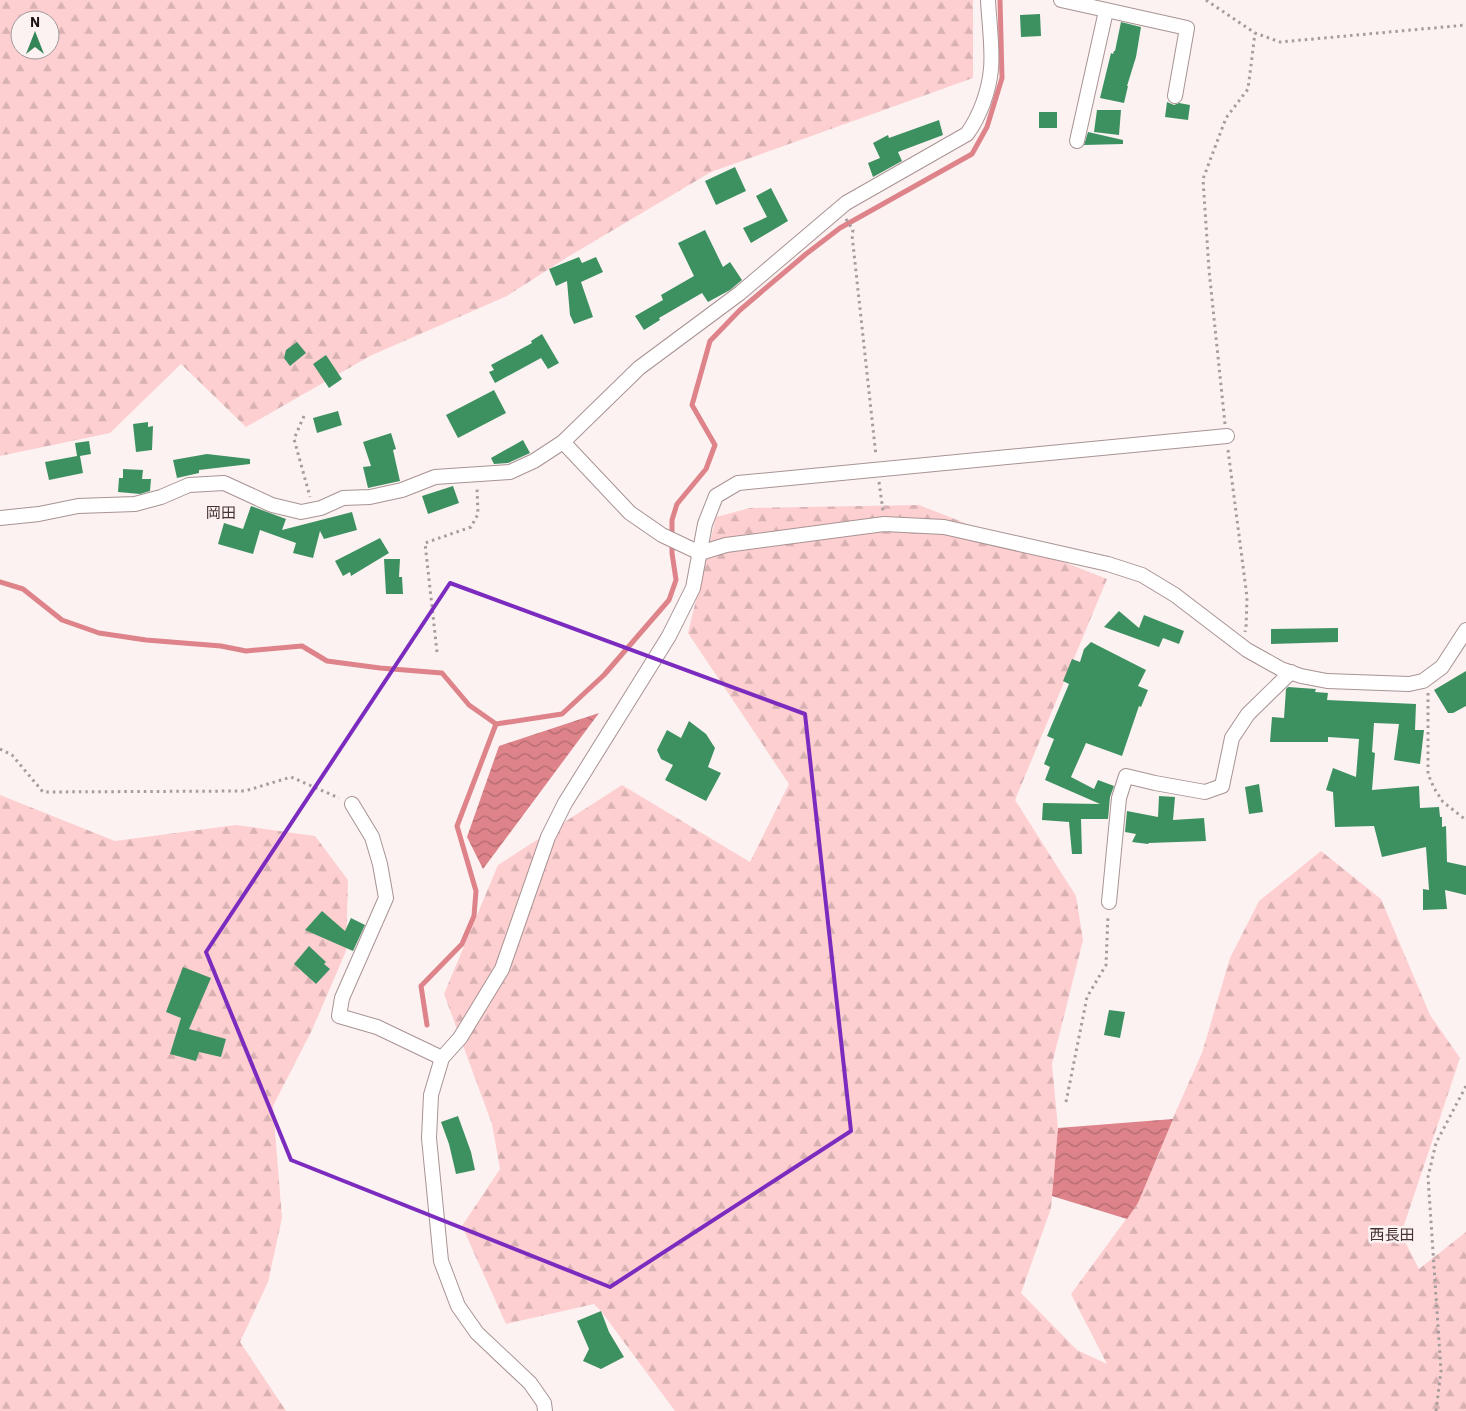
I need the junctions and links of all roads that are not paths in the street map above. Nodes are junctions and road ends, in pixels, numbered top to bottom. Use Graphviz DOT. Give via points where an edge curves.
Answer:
graph roads {
  1 [pos="988,0"];
  2 [pos="1061,0"];
  3 [pos="1106,11"];
  4 [pos="1175,96"];
  5 [pos="1077,141"];
  6 [pos="1226,436"];
  7 [pos="563,442"];
  8 [pos="0,518"];
  9 [pos="700,553"];
  10 [pos="1466,630"];
  11 [pos="1291,672"];
  12 [pos="352,804"];
  13 [pos="1109,902"];
  14 [pos="442,1058"];
  15 [pos="545,1411"];
  1 -- 7 [label="street" via="991,69 976,122 967,134 846,203 740,293 639,368"];
  2 -- 3 [label="street"];
  3 -- 4 [label="street" via="1187,28"];
  3 -- 5 [label="street"];
  6 -- 9 [label="street" via="738,483 716,496 705,524"];
  7 -- 8 [label="street" via="510,472 436,477 402,490 370,497 343,498 321,508 301,512 272,505 224,483 189,485 135,504 78,506"];
  7 -- 9 [label="street" via="644,524"];
  9 -- 11 [label="street" via="726,545 884,524 944,526 1142,575 1175,595 1240,644"];
  9 -- 14 [label="street" via="693,588 669,636 565,803 548,837 502,969 460,1038"];
  10 -- 11 [label="street" via="1442,667 1428,678 1409,684 1327,681"];
  11 -- 13 [label="street" via="1248,714 1232,738 1222,786 1205,792 1126,776 1119,798"];
  12 -- 14 [label="street" via="372,837 386,898 342,998 339,1016 377,1027"];
  14 -- 15 [label="street" via="431,1094 429,1138 441,1261 458,1306 477,1333 530,1383 544,1403"];
}
